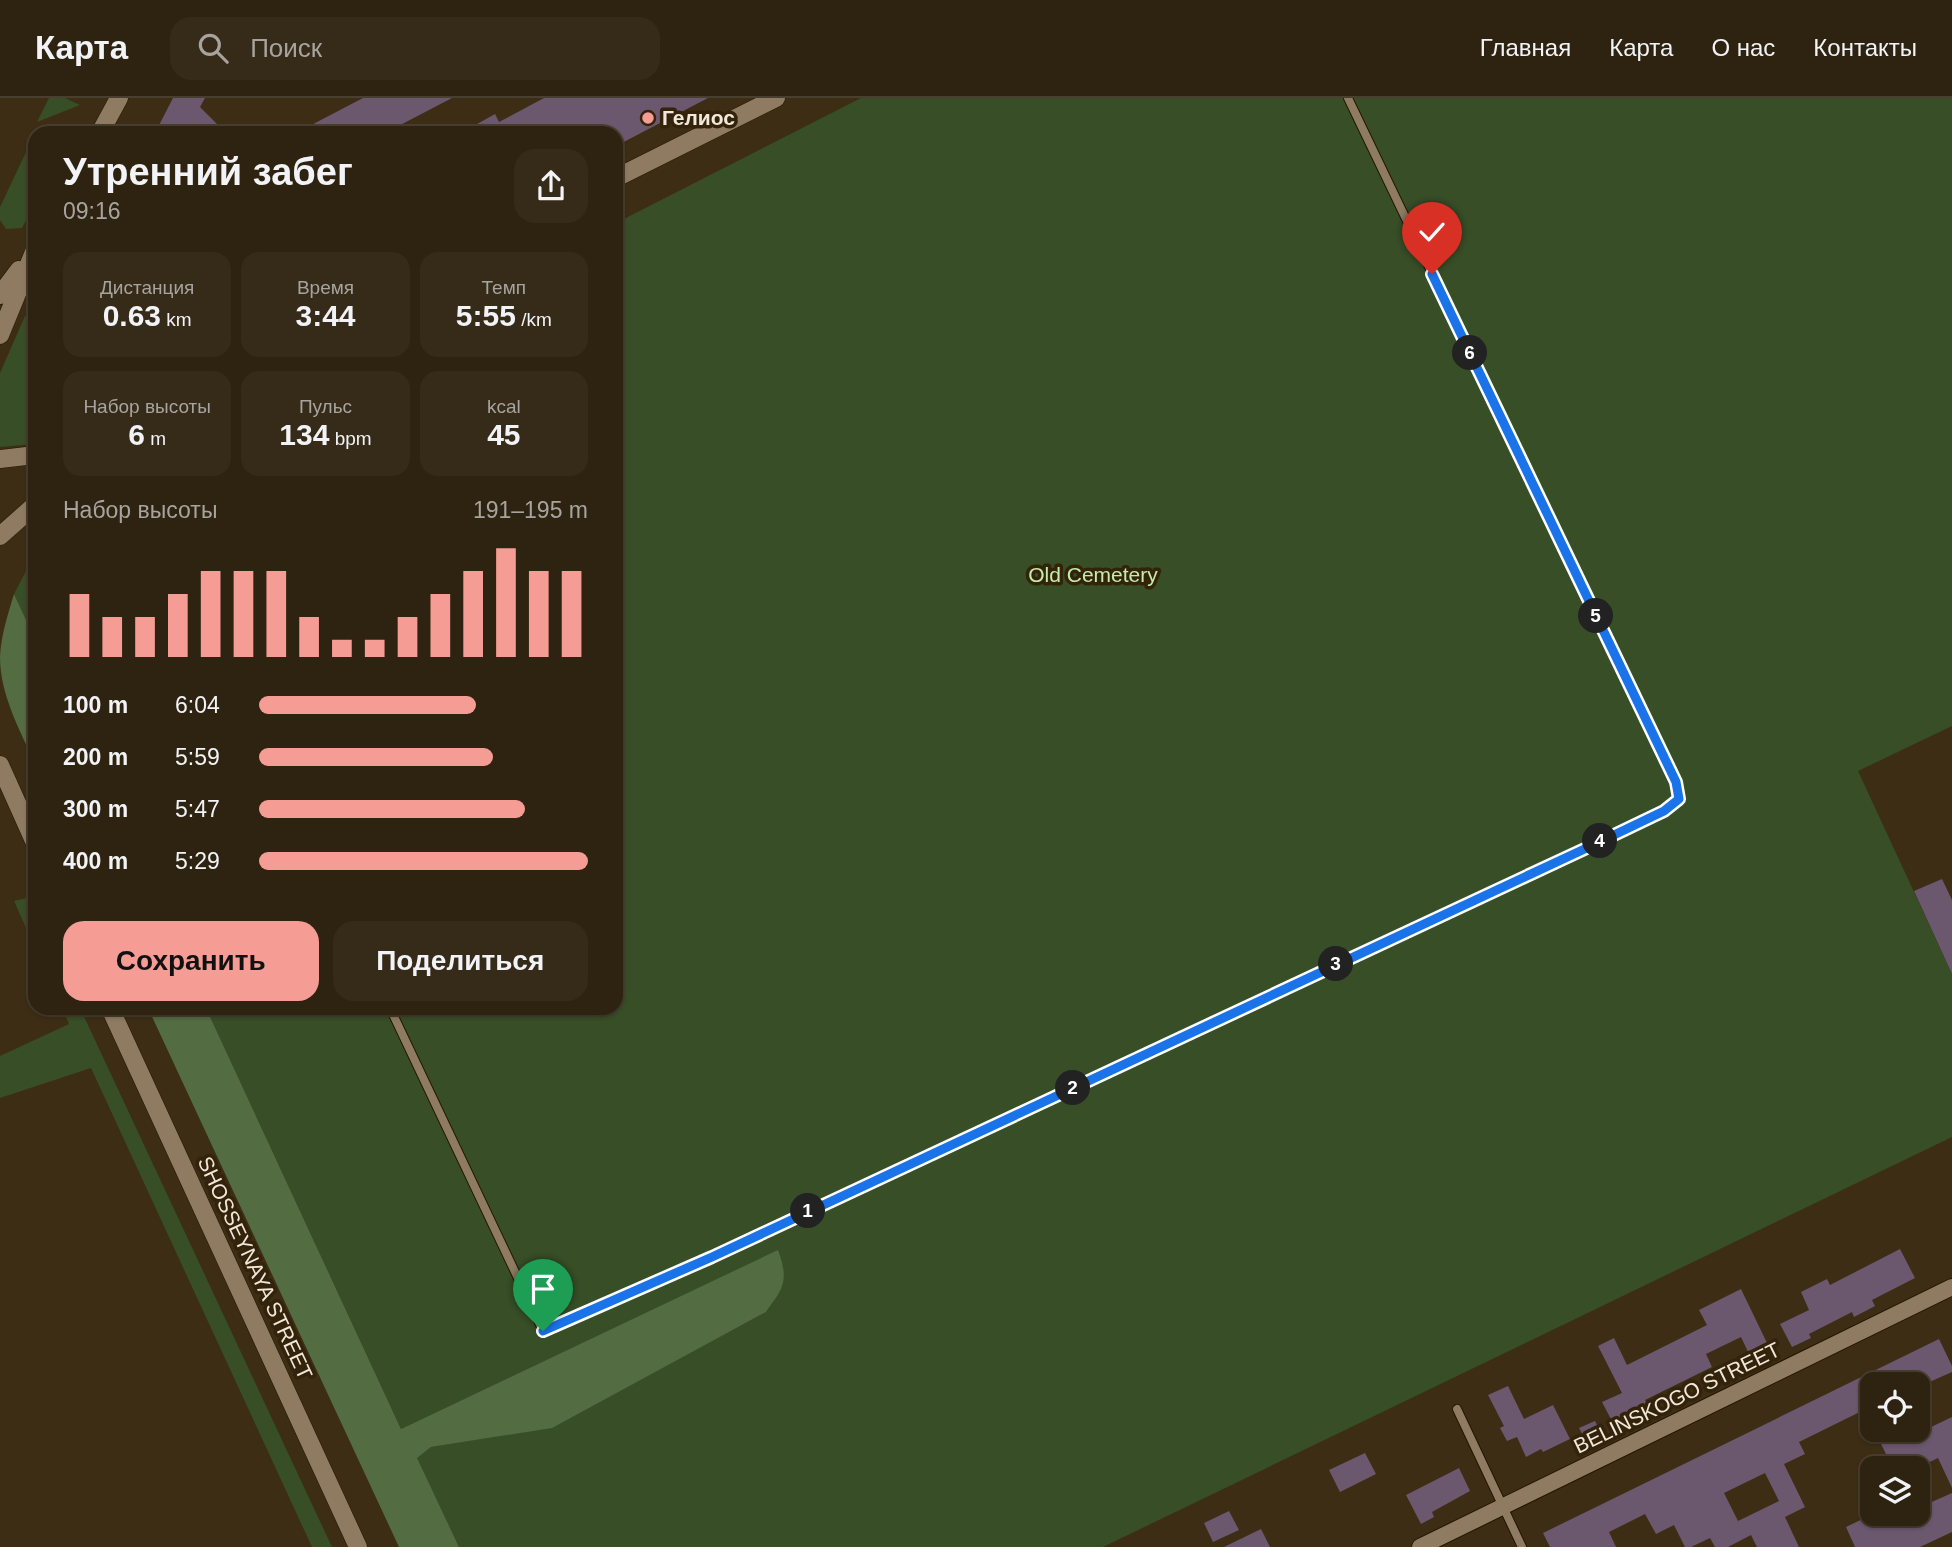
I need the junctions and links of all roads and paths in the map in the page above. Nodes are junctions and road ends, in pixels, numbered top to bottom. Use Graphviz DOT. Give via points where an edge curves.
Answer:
graph roads {
  1 [pos="120,98"];
  2 [pos="776,98"];
  3 [pos="1348,98"];
  4 [pos="104,126"];
  5 [pos="623,174"];
  6 [pos="28,259"];
  7 [pos="28,266"];
  8 [pos="0,295"];
  9 [pos="0,335"];
  10 [pos="28,456"];
  11 [pos="0,459"];
  12 [pos="28,511"];
  13 [pos="0,536"];
  14 [pos="0,765"];
  15 [pos="28,827"];
  16 [pos="113,1015"];
  17 [pos="393,1015"];
  18 [pos="1950,1292"];
  19 [pos="1457,1409"];
  20 [pos="1503,1507"];
  21 [pos="358,1547"];
  22 [pos="1420,1547"];
  23 [pos="1522,1547"];
  1 -- 4 [label="main road"];
  2 -- 5 [label="main road"];
  3 -- 17 [label="lane" via="1676,782 1679,799 1674,805 712,1257 543,1331"];
  6 -- 8 [label="main road"];
  7 -- 9 [label="main road"];
  10 -- 11 [label="main road"];
  12 -- 13 [label="main road"];
  14 -- 15 [label="main road"];
  16 -- 21 [label="main road, SHOSSEYNAYA STREET"];
  18 -- 20 [label="street, BELINSKOGO STREET"];
  19 -- 20 [label="lane"];
  20 -- 22 [label="street, BELINSKOGO STREET"];
  20 -- 23 [label="lane"];
}
